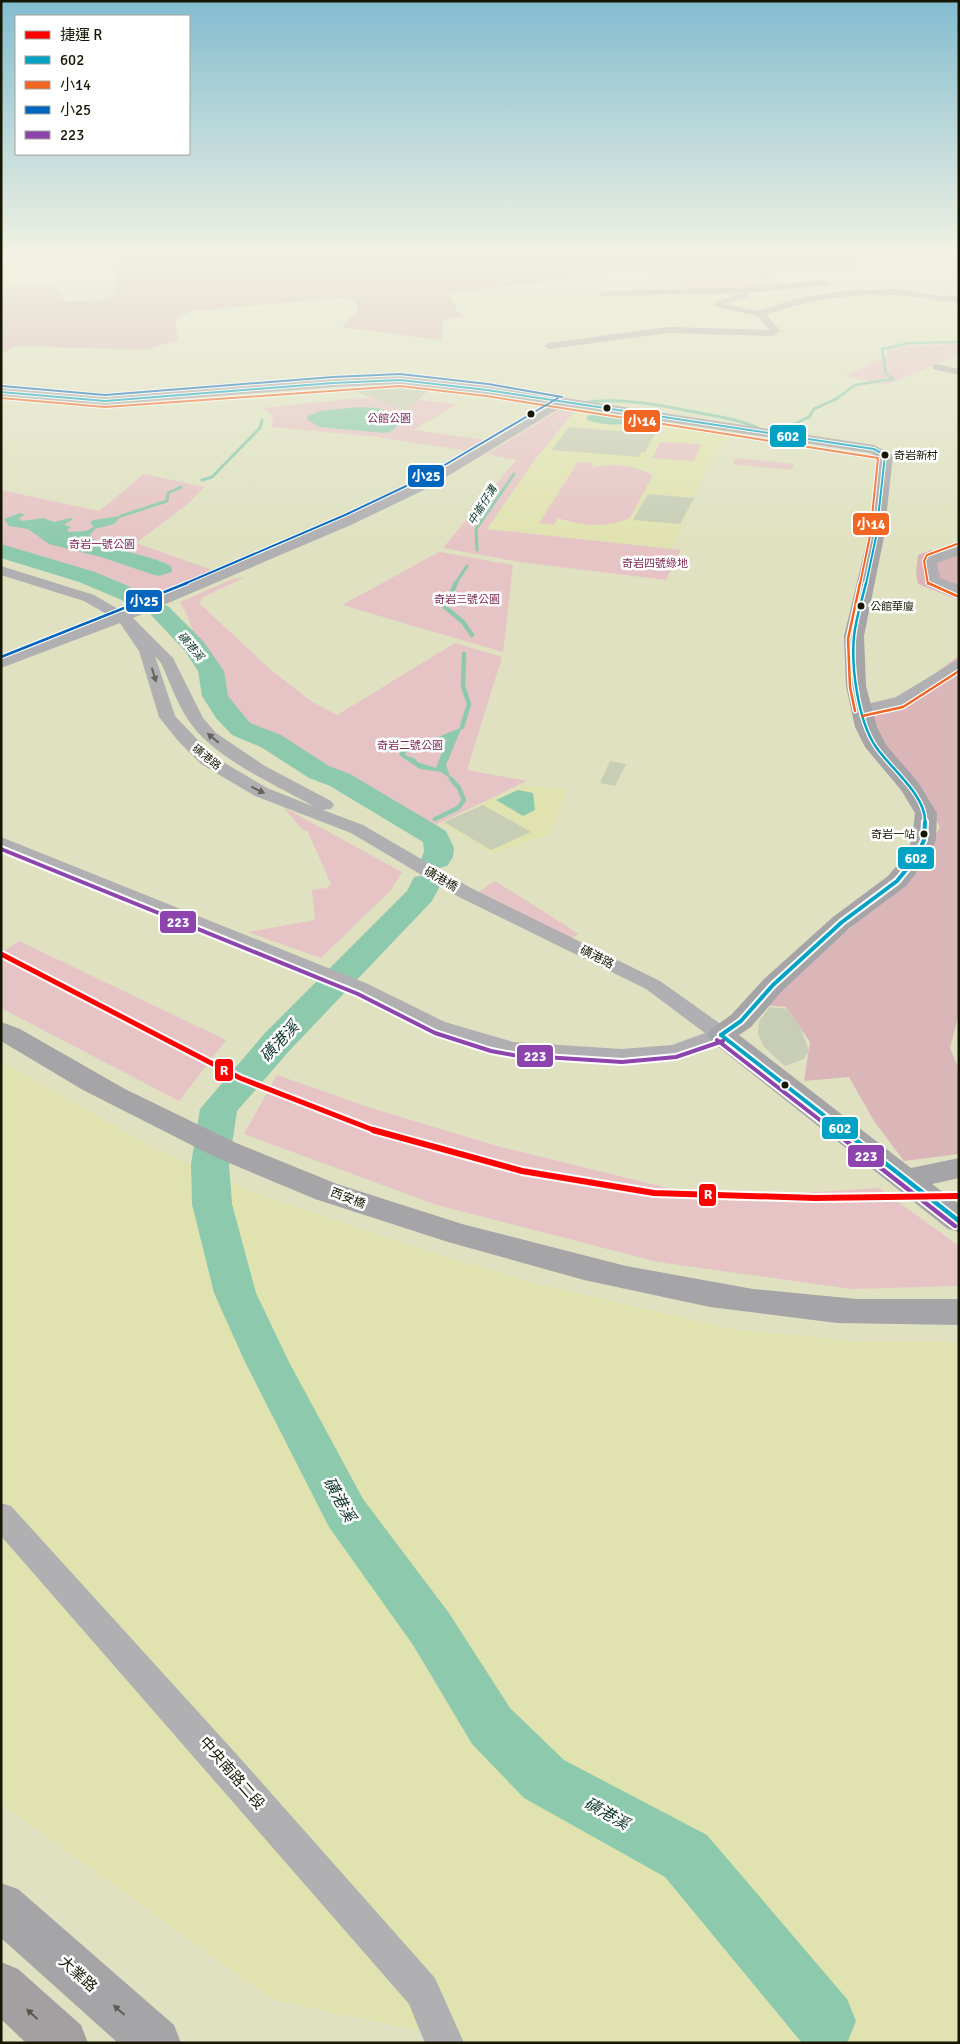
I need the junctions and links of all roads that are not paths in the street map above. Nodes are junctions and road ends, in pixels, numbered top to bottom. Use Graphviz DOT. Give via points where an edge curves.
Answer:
graph roads {
  1 [pos="937,367"];
  2 [pos="959,372"];
  3 [pos="1,392"];
  4 [pos="560,403"];
  5 [pos="959,550"];
  6 [pos="1,570"];
  7 [pos="959,590"];
  8 [pos="123,617"];
  9 [pos="959,663"];
  10 [pos="1,664"];
  11 [pos="861,710"];
  12 [pos="357,829"];
  13 [pos="1,842"];
  14 [pos="418,865"];
  15 [pos="457,888"];
  16 [pos="1,1030"];
  17 [pos="720,1035"];
  18 [pos="959,1168"];
  19 [pos="907,1179"];
  20 [pos="959,1221"];
  21 [pos="959,1312"];
  22 [pos="1,1515"];
  23 [pos="1,1906"];
  24 [pos="1,1986"];
  25 [pos="63,2043"];
  26 [pos="156,2043"];
  27 [pos="445,2043"];
  1 -- 2 [label="street"];
  3 -- 4 [label="street" via="105,401 400,380"];
  4 -- 8 [label="street" via="424,485"];
  4 -- 11 [label="street" via="874,449 885,455 876,537 854,640 856,686"];
  5 -- 7 [label="street" via="930,561 933,580"];
  6 -- 8 [label="street, 磺港路" via="89,598"];
  8 -- 10 [label="street"];
  12 -- 8 [label="street, 磺港路, one-way" via="343,814 259,770 210,736 196,720 168,661"];
  8 -- 12 [label="street, 磺港路, one-way" via="146,651 167,717 207,760 261,792"];
  9 -- 11 [label="street" via="901,701"];
  11 -- 17 [label="street" via="876,747 910,787 926,813 924,840 916,858 897,881 842,922 772,985 741,1021"];
  12 -- 14 [label="street, 磺港路"];
  13 -- 17 [label="street" via="348,982 437,1027 493,1045 622,1056 675,1051"];
  14 -- 15 [label="street, 磺港橋"];
  15 -- 17 [label="street, 磺港路" via="653,985"];
  16 -- 21 [label="street, 西安橋" via="28,1043 67,1070 160,1119 250,1161 373,1207 555,1262 721,1297 799,1308 895,1313"];
  17 -- 19 [label="street"];
  18 -- 19 [label="street"];
  19 -- 20 [label="street"];
  22 -- 27 [label="street, 中央南路二段" via="422,1990"];
  26 -- 23 [label="street, 大業路, one-way"];
  25 -- 24 [label="highway, one-way"];
}
